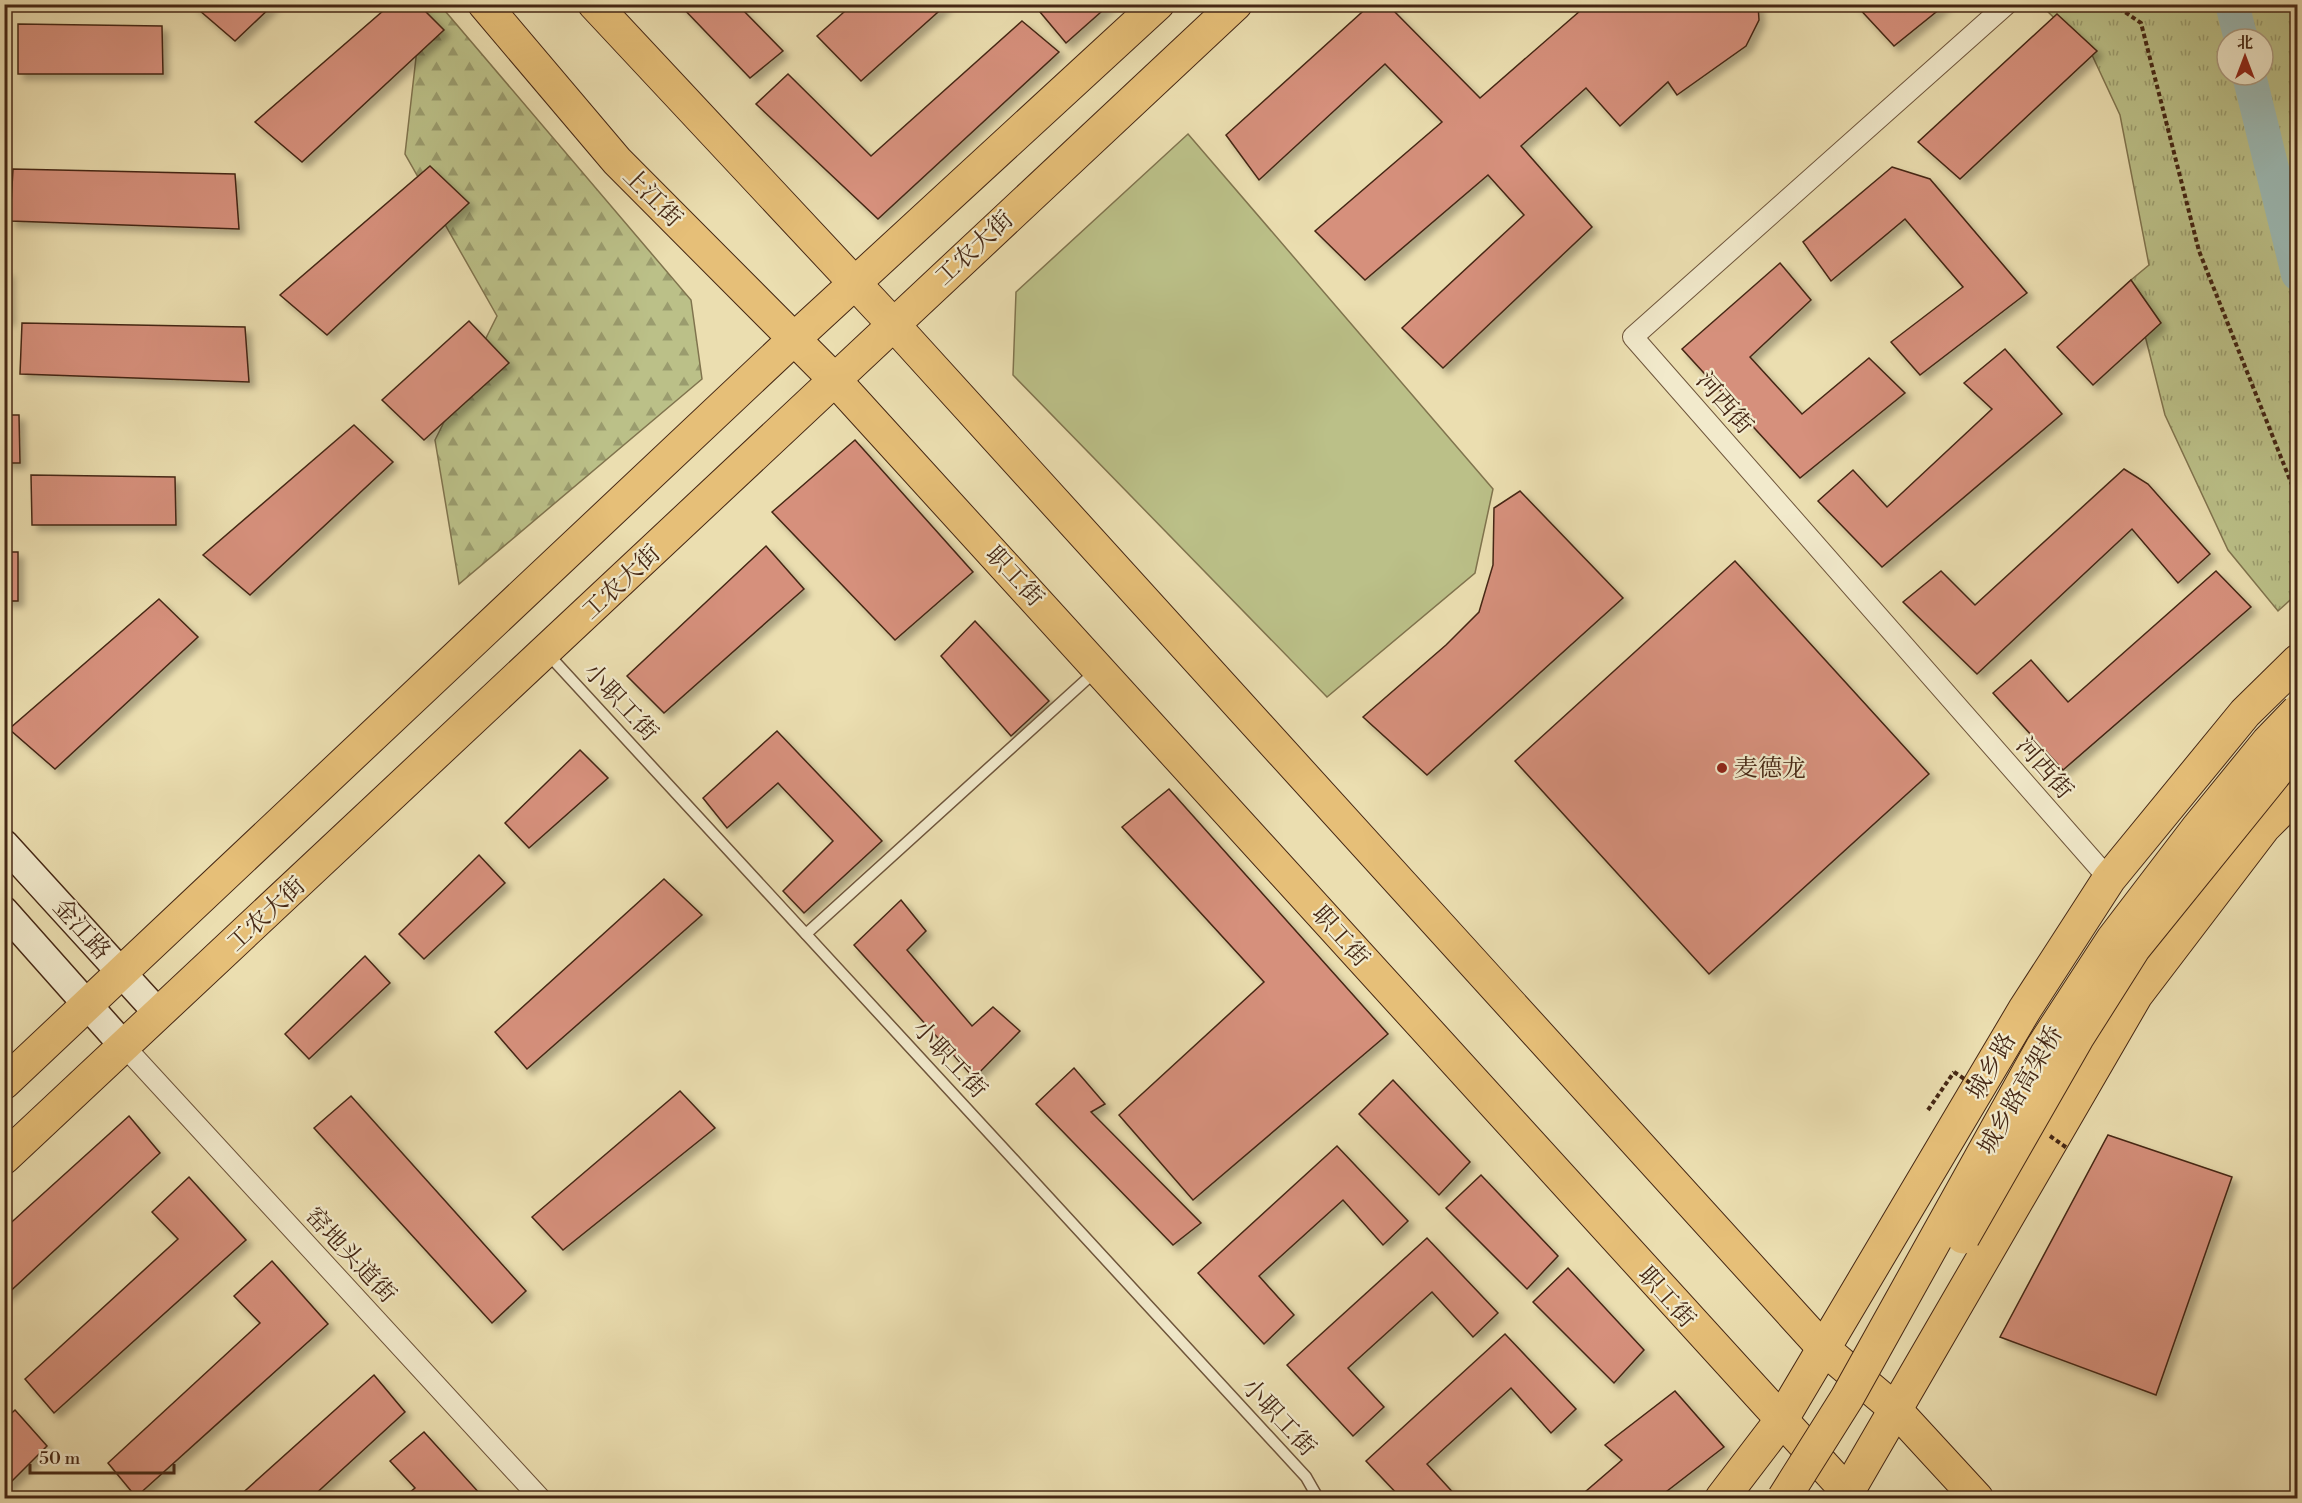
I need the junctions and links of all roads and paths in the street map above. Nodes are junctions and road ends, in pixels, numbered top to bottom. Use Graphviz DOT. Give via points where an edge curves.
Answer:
graph roads {
  1 [pos="484,4"];
  2 [pos="594,4"];
  3 [pos="1158,4"];
  4 [pos="1236,4"];
  5 [pos="2007,4"];
  6 [pos="2113,4"];
  7 [pos="854,283"];
  8 [pos="892,324"];
  9 [pos="794,339"];
  10 [pos="834,380"];
  11 [pos="2298,491"];
  12 [pos="546,652"];
  13 [pos="2298,661"];
  14 [pos="1099,668"];
  15 [pos="2298,711"];
  16 [pos="2298,745"];
  17 [pos="2298,793"];
  18 [pos="4,844"];
  19 [pos="2109,879"];
  20 [pos="4,911"];
  21 [pos="806,934"];
  22 [pos="120,972"];
  23 [pos="88,1005"];
  24 [pos="159,1014"];
  25 [pos="124,1046"];
  26 [pos="1954,1072"];
  27 [pos="4,1083"];
  28 [pos="1928,1110"];
  29 [pos="4,1158"];
  30 [pos="1824,1349"];
  31 [pos="1895,1409"];
  32 [pos="1780,1422"];
  33 [pos="1848,1497"];
  34 [pos="540,1498"];
  35 [pos="1318,1498"];
  36 [pos="1722,1498"];
  37 [pos="1784,1498"];
  38 [pos="1807,1498"];
  39 [pos="1977,1498"];
  1 -- 9 [label="main road, 上江街" via="617,161"];
  2 -- 7 [label="main road"];
  3 -- 7 [label="main road"];
  4 -- 8 [label="main road, 工农大街"];
  5 -- 19 [label="street, 河西街" via="1633,337"];
  6 -- 11 [label="path" via="2141,23 2199,251 2292,485"];
  7 -- 8 [label="main road"];
  7 -- 9 [label="main road"];
  8 -- 10 [label="main road, 工农大街"];
  8 -- 30 [label="main road"];
  9 -- 10 [label="main road, 上江街"];
  9 -- 22 [label="main road"];
  10 -- 12 [label="main road, 工农大街"];
  10 -- 14 [label="main road, 职工街"];
  12 -- 21 [label="lane, 小职工街"];
  12 -- 24 [label="main road, 工农大街"];
  13 -- 19 [label="highway, 城乡路" via="2245,713"];
  14 -- 21 [label="lane"];
  14 -- 32 [label="main road, 职工街"];
  15 -- 37 [label="highway, 城乡路高架桥, bridge" via="2197,829 2113,939 2042,1048 1847,1398"];
  16 -- 38 [label="highway, 城乡路高架桥, bridge" via="2128,958"];
  17 -- 31 [label="highway" via="2264,827 2136,995"];
  18 -- 22 [label="street, 金江路"];
  19 -- 30 [label="highway, 城乡路" via="2025,1009"];
  20 -- 23 [label="street, 金江路"];
  21 -- 35 [label="lane, 小职工街" via="1306,1478"];
  22 -- 23 [label="main road"];
  22 -- 24 [label="street, 金江路"];
  23 -- 25 [label="street, 金江路"];
  23 -- 27 [label="main road"];
  24 -- 25 [label="main road, 工农大街"];
  25 -- 29 [label="main road, 工农大街"];
  25 -- 34 [label="street, 窑地头道街"];
  26 -- 28 [label="path"];
  30 -- 31 [label="main road"];
  30 -- 32 [label="highway, 城乡路"];
  31 -- 33 [label="highway"];
  31 -- 39 [label="main road"];
  32 -- 33 [label="main road, 职工街"];
  32 -- 36 [label="highway, 城乡路"];
}
